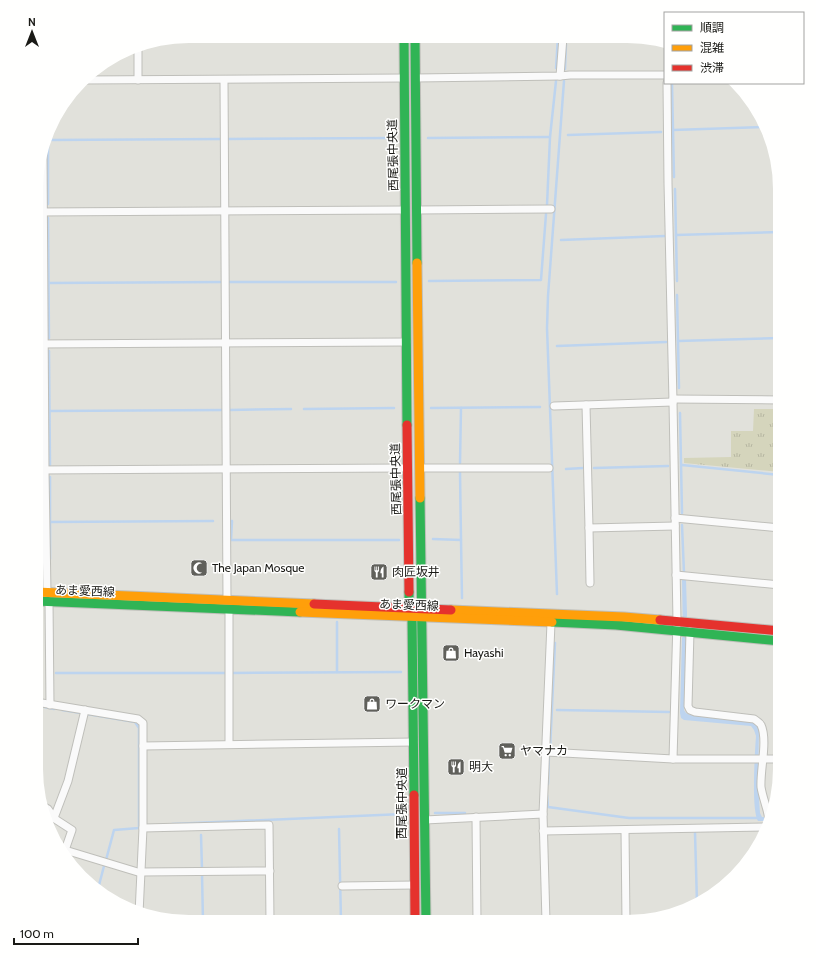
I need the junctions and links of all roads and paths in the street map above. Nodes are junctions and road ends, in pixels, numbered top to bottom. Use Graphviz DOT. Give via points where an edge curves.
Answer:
graph roads {
  1 [pos="404,43"];
  2 [pos="415,43"];
  3 [pos="563,43"];
  4 [pos="138,52"];
  5 [pos="664,75"];
  6 [pos="560,76"];
  7 [pos="404,78"];
  8 [pos="416,78"];
  9 [pos="92,80"];
  10 [pos="138,80"];
  11 [pos="224,80"];
  12 [pos="667,84"];
  13 [pos="551,209"];
  14 [pos="405,210"];
  15 [pos="417,210"];
  16 [pos="225,211"];
  17 [pos="43,212"];
  18 [pos="407,342"];
  19 [pos="226,343"];
  20 [pos="43,344"];
  21 [pos="773,400"];
  22 [pos="673,401"];
  23 [pos="554,406"];
  24 [pos="586,406"];
  25 [pos="43,407"];
  26 [pos="408,468"];
  27 [pos="420,468"];
  28 [pos="549,468"];
  29 [pos="227,469"];
  30 [pos="45,470"];
  31 [pos="675,518"];
  32 [pos="675,526"];
  33 [pos="773,527"];
  34 [pos="589,528"];
  35 [pos="676,575"];
  36 [pos="590,582"];
  37 [pos="773,584"];
  38 [pos="43,595"];
  39 [pos="48,597"];
  40 [pos="43,599"];
  41 [pos="228,605"];
  42 [pos="409,608"];
  43 [pos="422,613"];
  44 [pos="412,617"];
  45 [pos="551,622"];
  46 [pos="676,625"];
  47 [pos="689,628"];
  48 [pos="773,631"];
  49 [pos="773,640"];
  50 [pos="43,704"];
  51 [pos="50,705"];
  52 [pos="85,710"];
  53 [pos="414,742"];
  54 [pos="229,744"];
  55 [pos="143,746"];
  56 [pos="546,752"];
  57 [pos="673,759"];
  58 [pos="759,759"];
  59 [pos="773,759"];
  60 [pos="49,811"];
  61 [pos="766,812"];
  62 [pos="543,814"];
  63 [pos="476,817"];
  64 [pos="54,818"];
  65 [pos="425,820"];
  66 [pos="761,827"];
  67 [pos="143,828"];
  68 [pos="543,830"];
  69 [pos="626,830"];
  70 [pos="66,847"];
  71 [pos="70,854"];
  72 [pos="270,871"];
  73 [pos="141,873"];
  74 [pos="415,885"];
  75 [pos="342,886"];
  76 [pos="139,906"];
  77 [pos="270,915"];
  78 [pos="415,915"];
  79 [pos="426,915"];
  80 [pos="477,915"];
  81 [pos="546,915"];
  82 [pos="626,915"];
  1 -- 7 [label="main road, 西尾張中央道"];
  2 -- 8 [label="main road, 西尾張中央道"];
  3 -- 6 [label="street"];
  4 -- 10 [label="street"];
  5 -- 6 [label="street"];
  6 -- 8 [label="street"];
  7 -- 11 [label="street"];
  7 -- 14 [label="main road, 西尾張中央道"];
  8 -- 15 [label="main road, 西尾張中央道"];
  9 -- 10 [label="street"];
  10 -- 11 [label="street"];
  11 -- 16 [label="street"];
  12 -- 22 [label="street"];
  13 -- 15 [label="street"];
  14 -- 16 [label="street"];
  14 -- 18 [label="main road, 西尾張中央道"];
  15 -- 27 [label="main road, 西尾張中央道"];
  16 -- 17 [label="street"];
  16 -- 19 [label="street"];
  18 -- 19 [label="street"];
  18 -- 26 [label="main road, 西尾張中央道"];
  19 -- 20 [label="street"];
  19 -- 29 [label="street"];
  21 -- 22 [label="street"];
  22 -- 24 [label="street"];
  22 -- 31 [label="street"];
  23 -- 24 [label="street"];
  24 -- 34 [label="street"];
  25 -- 30 [label="street"];
  26 -- 29 [label="street"];
  26 -- 42 [label="main road, 西尾張中央道"];
  27 -- 28 [label="street"];
  27 -- 43 [label="main road, 西尾張中央道"];
  29 -- 30 [label="street"];
  29 -- 41 [label="street"];
  30 -- 39 [label="street"];
  31 -- 32 [label="street"];
  31 -- 33 [label="street"];
  32 -- 34 [label="street"];
  32 -- 35 [label="street"];
  34 -- 36 [label="street"];
  35 -- 37 [label="street"];
  35 -- 46 [label="street"];
  38 -- 39 [label="main road, あま愛西線"];
  39 -- 40 [label="main road, あま愛西線"];
  39 -- 41 [label="main road, あま愛西線"];
  39 -- 51 [label="street"];
  41 -- 42 [label="main road, あま愛西線"];
  41 -- 44 [label="main road, あま愛西線"];
  41 -- 54 [label="street"];
  42 -- 43 [label="main road, あま愛西線"];
  42 -- 44 [label="main road, 西尾張中央道"];
  43 -- 44 [label="main road, あま愛西線"];
  43 -- 45 [label="main road, あま愛西線"];
  43 -- 46 [label="main road, あま愛西線" via="624,617"];
  43 -- 65 [label="main road, 西尾張中央道"];
  44 -- 53 [label="main road, 西尾張中央道"];
  45 -- 46 [label="main road, あま愛西線"];
  45 -- 56 [label="street"];
  46 -- 47 [label="main road, あま愛西線"];
  46 -- 57 [label="street"];
  47 -- 48 [label="main road, あま愛西線"];
  47 -- 49 [label="main road, あま愛西線"];
  47 -- 58 [label="street" via="690,710 754,719 761,724 763,733"];
  50 -- 51 [label="street"];
  51 -- 52 [label="street"];
  52 -- 55 [label="street" via="138,719 143,723"];
  52 -- 64 [label="street" via="68,781"];
  53 -- 54 [label="street"];
  53 -- 74 [label="main road, 西尾張中央道"];
  54 -- 55 [label="street"];
  55 -- 67 [label="street"];
  56 -- 57 [label="street"];
  56 -- 62 [label="street"];
  57 -- 58 [label="street"];
  58 -- 59 [label="street"];
  58 -- 61 [label="street"];
  60 -- 64 [label="street"];
  62 -- 63 [label="street"];
  62 -- 68 [label="street"];
  63 -- 65 [label="street"];
  63 -- 80 [label="street"];
  64 -- 70 [label="street" via="72,830"];
  65 -- 79 [label="main road, 西尾張中央道"];
  66 -- 69 [label="street"];
  67 -- 72 [label="street" via="269,824"];
  67 -- 73 [label="street"];
  68 -- 69 [label="street"];
  68 -- 81 [label="street"];
  69 -- 82 [label="street"];
  71 -- 73 [label="street"];
  72 -- 73 [label="street"];
  72 -- 77 [label="street"];
  73 -- 76 [label="street"];
  74 -- 75 [label="street"];
  74 -- 78 [label="main road, 西尾張中央道"];
}
